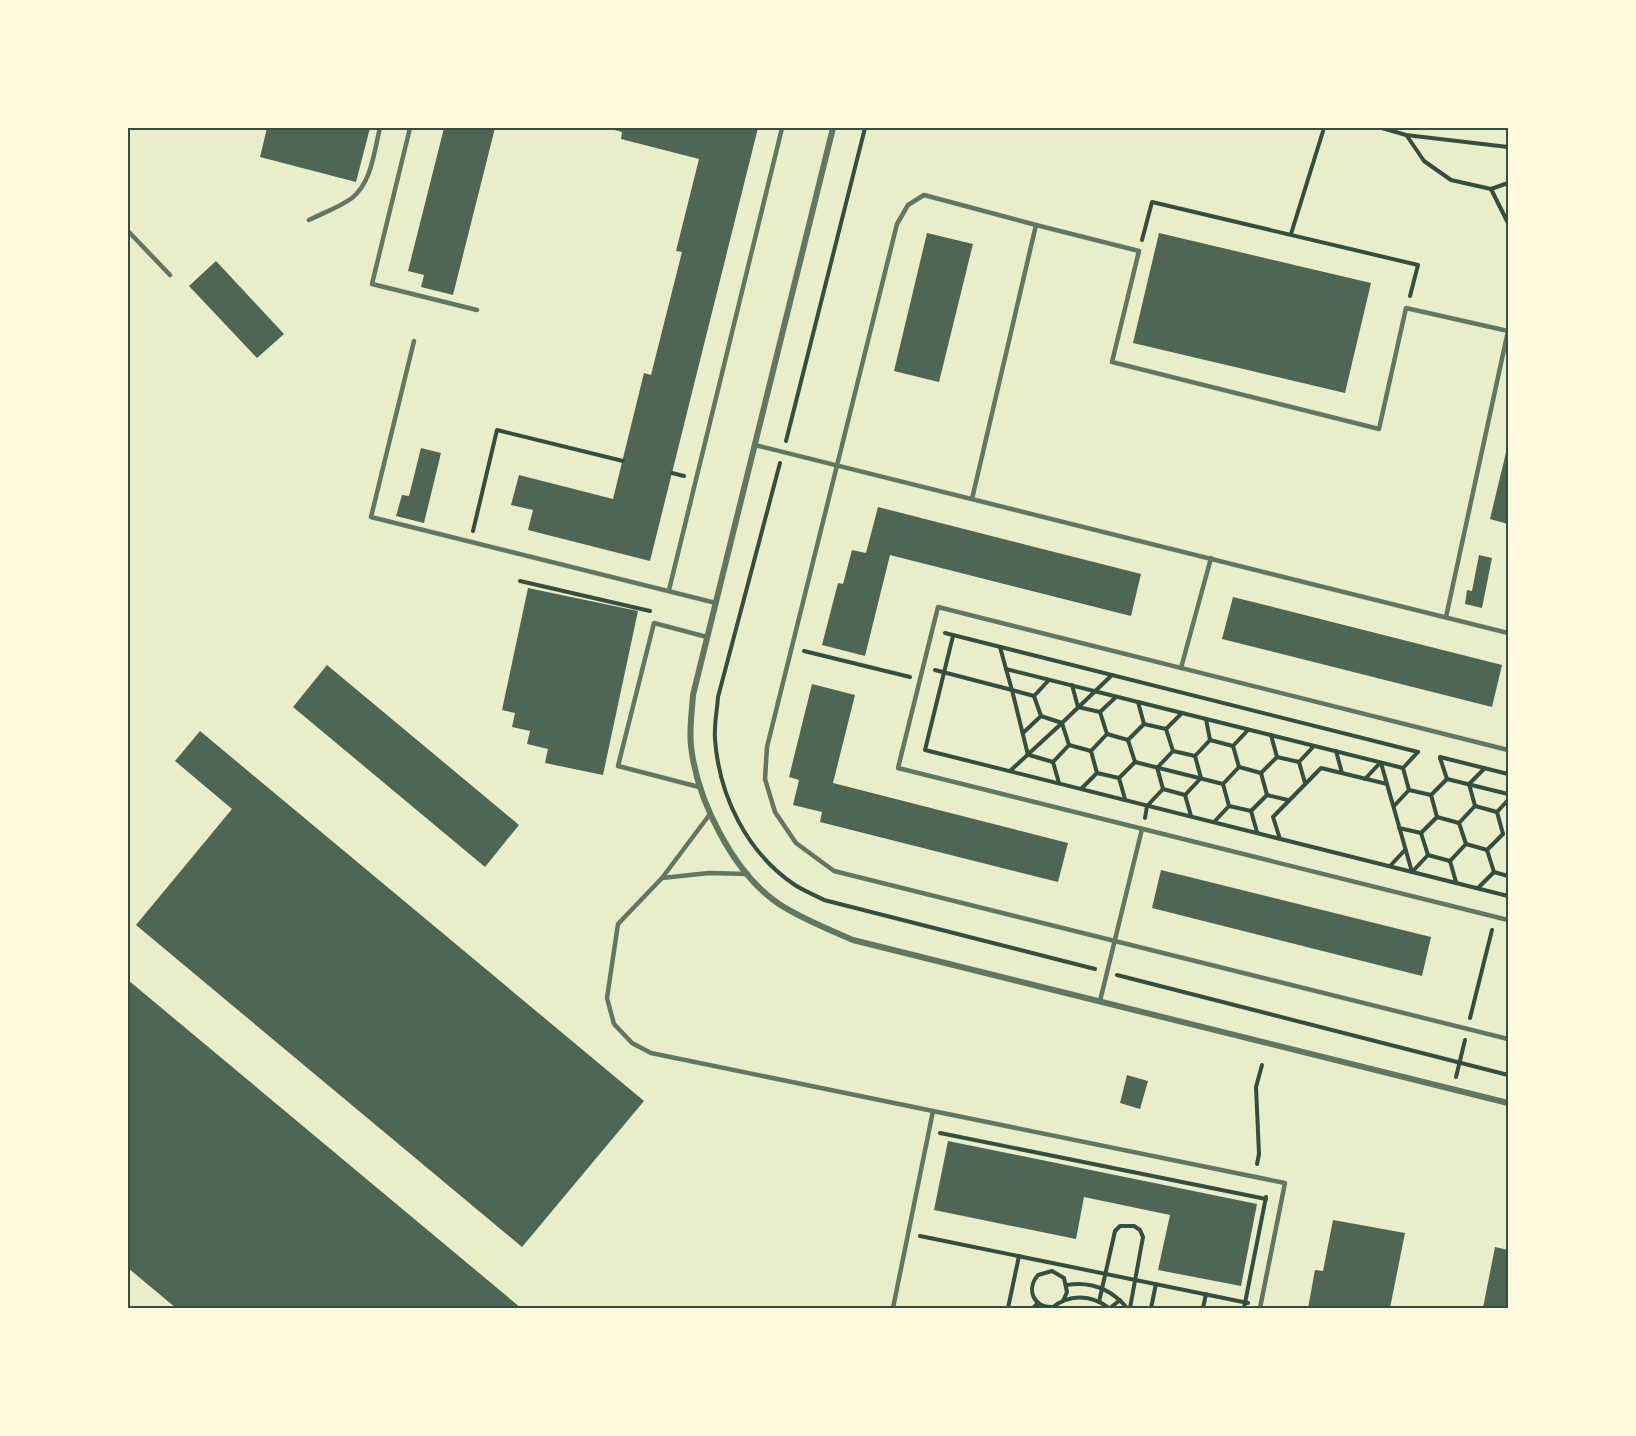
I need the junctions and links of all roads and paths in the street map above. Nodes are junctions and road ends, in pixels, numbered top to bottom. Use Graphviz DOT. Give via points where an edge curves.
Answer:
graph roads {
  1 [pos="380,128"];
  2 [pos="410,128"];
  3 [pos="782,128"];
  4 [pos="832,128"];
  5 [pos="865,128"];
  6 [pos="1324,128"];
  7 [pos="1382,128"];
  8 [pos="1407,135"];
  9 [pos="1509,147"];
  10 [pos="1509,183"];
  11 [pos="1491,189"];
  12 [pos="309,220"];
  13 [pos="1509,223"];
  14 [pos="1036,225"];
  15 [pos="128,231"];
  16 [pos="1291,234"];
  17 [pos="1139,251"];
  18 [pos="170,274"];
  19 [pos="1406,308"];
  20 [pos="477,310"];
  21 [pos="1508,331"];
  22 [pos="414,341"];
  23 [pos="755,445"];
  24 [pos="783,452"];
  25 [pos="623,461"];
  26 [pos="837,465"];
  27 [pos="972,499"];
  28 [pos="470,542"];
  29 [pos="1210,558"];
  30 [pos="520,581"];
  31 [pos="669,590"];
  32 [pos="716,603"];
  33 [pos="655,612"];
  34 [pos="1446,617"];
  35 [pos="1509,633"];
  36 [pos="707,637"];
  37 [pos="1000,647"];
  38 [pos="791,648"];
  39 [pos="1181,668"];
  40 [pos="1006,669"];
  41 [pos="944,673"];
  42 [pos="1112,675"];
  43 [pos="920,680"];
  44 [pos="1050,680"];
  45 [pos="1072,685"];
  46 [pos="1012,690"];
  47 [pos="1095,691"];
  48 [pos="1034,696"];
  49 [pos="1116,696"];
  50 [pos="1138,702"];
  51 [pos="1078,707"];
  52 [pos="1100,712"];
  53 [pos="1182,713"];
  54 [pos="1041,716"];
  55 [pos="1206,719"];
  56 [pos="1062,723"];
  57 [pos="1144,724"];
  58 [pos="1166,729"];
  59 [pos="1248,729"];
  60 [pos="1023,734"];
  61 [pos="1107,734"];
  62 [pos="1270,735"];
  63 [pos="1128,740"];
  64 [pos="1210,740"];
  65 [pos="1069,745"];
  66 [pos="1233,746"];
  67 [pos="1314,746"];
  68 [pos="1509,750"];
  69 [pos="1091,751"];
  70 [pos="1173,751"];
  71 [pos="1336,751"];
  72 [pos="1028,755"];
  73 [pos="1195,756"];
  74 [pos="1276,757"];
  75 [pos="1053,762"];
  76 [pos="1135,762"];
  77 [pos="1299,762"];
  78 [pos="1380,762"];
  79 [pos="1157,767"];
  80 [pos="1239,767"];
  81 [pos="1402,768"];
  82 [pos="1484,768"];
  83 [pos="1010,771"];
  84 [pos="1097,772"];
  85 [pos="1261,773"];
  86 [pos="1343,773"];
  87 [pos="1508,774"];
  88 [pos="1119,778"];
  89 [pos="1201,778"];
  90 [pos="1365,779"];
  91 [pos="1447,779"];
  92 [pos="1509,781"];
  93 [pos="1059,784"];
  94 [pos="1223,784"];
  95 [pos="1305,784"];
  96 [pos="1387,784"];
  97 [pos="1468,784"];
  98 [pos="699,787"];
  99 [pos="1081,789"];
  100 [pos="1163,789"];
  101 [pos="1409,790"];
  102 [pos="1509,794"];
  103 [pos="1185,795"];
  104 [pos="1267,795"];
  105 [pos="1431,795"];
  106 [pos="1125,800"];
  107 [pos="1289,800"];
  108 [pos="1509,800"];
  109 [pos="1147,806"];
  110 [pos="1229,806"];
  111 [pos="1393,806"];
  112 [pos="1475,806"];
  113 [pos="1251,811"];
  114 [pos="1497,812"];
  115 [pos="710,814"];
  116 [pos="1191,817"];
  117 [pos="1437,817"];
  118 [pos="1213,822"];
  119 [pos="1459,823"];
  120 [pos="1399,828"];
  121 [pos="1142,829"];
  122 [pos="1258,833"];
  123 [pos="1421,833"];
  124 [pos="1506,834"];
  125 [pos="1280,839"];
  126 [pos="1466,844"];
  127 [pos="1406,850"];
  128 [pos="1487,850"];
  129 [pos="1428,855"];
  130 [pos="1450,861"];
  131 [pos="1390,866"];
  132 [pos="1412,872"];
  133 [pos="1494,872"];
  134 [pos="748,874"];
  135 [pos="1509,876"];
  136 [pos="662,878"];
  137 [pos="1456,883"];
  138 [pos="1478,888"];
  139 [pos="1501,894"];
  140 [pos="1509,896"];
  141 [pos="1495,917"];
  142 [pos="1509,920"];
  143 [pos="1115,941"];
  144 [pos="1107,972"];
  145 [pos="1100,1001"];
  146 [pos="1467,1029"];
  147 [pos="1509,1039"];
  148 [pos="1459,1062"];
  149 [pos="1262,1065"];
  150 [pos="1509,1075"];
  151 [pos="1453,1089"];
  152 [pos="1509,1103"];
  153 [pos="933,1111"];
  154 [pos="929,1130"];
  155 [pos="1255,1177"];
  156 [pos="1270,1180"];
  157 [pos="1266,1199"];
  158 [pos="908,1233"];
  159 [pos="1018,1256"];
  160 [pos="1104,1273"];
  161 [pos="1136,1280"];
  162 [pos="1156,1284"];
  163 [pos="1067,1285"];
  164 [pos="1102,1288"];
  165 [pos="1206,1294"];
  166 [pos="1120,1300"];
  167 [pos="1063,1301"];
  168 [pos="1099,1302"];
  169 [pos="1245,1302"];
  170 [pos="1038,1303"];
  171 [pos="1260,1307"];
  172 [pos="893,1308"];
  173 [pos="1008,1308"];
  174 [pos="1034,1308"];
  175 [pos="1052,1308"];
  176 [pos="1109,1308"];
  177 [pos="1129,1308"];
  178 [pos="1151,1308"];
  179 [pos="1203,1308"];
  180 [pos="1244,1308"];
  1 -- 12 [label="lane" via="361,189 346,202"];
  2 -- 20 [label="lane" via="372,284"];
  3 -- 31 [label="lane"];
  4 -- 23 [label="street"];
  5 -- 24 [label="path"];
  6 -- 16 [label="path"];
  7 -- 8 [label="path"];
  8 -- 9 [label="path"];
  8 -- 11 [label="path" via="1424,161 1450,180"];
  10 -- 11 [label="path"];
  11 -- 13 [label="path"];
  14 -- 17 [label="lane"];
  14 -- 26 [label="lane" via="924,195 908,205 897,224"];
  14 -- 27 [label="lane"];
  15 -- 18 [label="lane"];
  16 -- 17 [label="path" via="1152,202"];
  16 -- 19 [label="path" via="1418,265"];
  17 -- 19 [label="lane" via="1112,362 1379,429"];
  19 -- 21 [label="lane"];
  21 -- 34 [label="lane"];
  22 -- 28 [label="lane" via="371,517"];
  23 -- 24 [label="lane"];
  23 -- 32 [label="street"];
  24 -- 26 [label="lane"];
  24 -- 144 [label="path" via="718,697 718,769 748,839 771,866 796,886 824,900"];
  25 -- 28 [label="path" via="497,430"];
  26 -- 27 [label="lane"];
  26 -- 38 [label="lane"];
  27 -- 29 [label="lane"];
  28 -- 31 [label="lane"];
  29 -- 34 [label="lane"];
  29 -- 39 [label="lane"];
  30 -- 33 [label="path"];
  31 -- 32 [label="lane"];
  32 -- 36 [label="street"];
  34 -- 35 [label="lane"];
  36 -- 98 [label="street" via="693,695 690,745"];
  36 -- 98 [label="lane" via="654,623 618,766"];
  37 -- 40 [label="path"];
  37 -- 41 [label="path" via="953,636"];
  37 -- 42 [label="path"];
  38 -- 43 [label="path"];
  38 -- 143 [label="lane" via="767,747 765,779 775,812 796,843 834,871"];
  39 -- 43 [label="lane" via="938,607"];
  39 -- 68 [label="lane"];
  40 -- 44 [label="path"];
  40 -- 46 [label="path"];
  41 -- 46 [label="path"];
  41 -- 83 [label="path" via="925,750"];
  42 -- 47 [label="path"];
  42 -- 81 [label="path" via="1418,752"];
  43 -- 121 [label="lane" via="898,768"];
  44 -- 45 [label="path"];
  44 -- 48 [label="path"];
  45 -- 47 [label="path"];
  45 -- 51 [label="path"];
  46 -- 48 [label="path"];
  46 -- 60 [label="path"];
  47 -- 49 [label="path"];
  47 -- 51 [label="path"];
  48 -- 54 [label="path"];
  49 -- 50 [label="path"];
  49 -- 52 [label="path"];
  50 -- 53 [label="path"];
  50 -- 57 [label="path"];
  51 -- 52 [label="path"];
  51 -- 56 [label="path"];
  52 -- 61 [label="path"];
  53 -- 55 [label="path"];
  53 -- 58 [label="path"];
  54 -- 56 [label="path"];
  54 -- 60 [label="path"];
  55 -- 59 [label="path"];
  55 -- 64 [label="path"];
  56 -- 65 [label="path"];
  56 -- 72 [label="path"];
  57 -- 58 [label="path"];
  57 -- 63 [label="path"];
  58 -- 70 [label="path"];
  59 -- 62 [label="path"];
  59 -- 66 [label="path"];
  60 -- 72 [label="path"];
  61 -- 63 [label="path"];
  61 -- 69 [label="path"];
  62 -- 67 [label="path"];
  62 -- 74 [label="path"];
  63 -- 76 [label="path"];
  64 -- 66 [label="path"];
  64 -- 73 [label="path"];
  65 -- 69 [label="path"];
  65 -- 75 [label="path"];
  66 -- 80 [label="path"];
  67 -- 71 [label="path"];
  67 -- 77 [label="path"];
  69 -- 84 [label="path"];
  70 -- 73 [label="path"];
  70 -- 79 [label="path"];
  71 -- 78 [label="path"];
  71 -- 86 [label="path"];
  72 -- 75 [label="path"];
  72 -- 83 [label="path"];
  73 -- 89 [label="path"];
  74 -- 77 [label="path"];
  74 -- 85 [label="path"];
  75 -- 93 [label="path"];
  76 -- 79 [label="path"];
  76 -- 88 [label="path"];
  77 -- 95 [label="path"];
  78 -- 81 [label="path"];
  78 -- 90 [label="path"];
  78 -- 96 [label="path"];
  79 -- 89 [label="path"];
  79 -- 100 [label="path"];
  80 -- 85 [label="path"];
  80 -- 94 [label="path"];
  81 -- 101 [label="path"];
  82 -- 87 [label="path"];
  82 -- 91 [label="path" via="1440,758"];
  82 -- 97 [label="path"];
  83 -- 93 [label="path"];
  84 -- 88 [label="path"];
  84 -- 99 [label="path"];
  85 -- 104 [label="path"];
  86 -- 90 [label="path"];
  86 -- 95 [label="path" via="1321,768"];
  87 -- 92 [label="path"];
  88 -- 106 [label="path"];
  89 -- 94 [label="path"];
  89 -- 103 [label="path"];
  90 -- 96 [label="path"];
  91 -- 97 [label="path"];
  91 -- 105 [label="path"];
  93 -- 99 [label="path"];
  94 -- 110 [label="path"];
  95 -- 107 [label="path"];
  96 -- 111 [label="path"];
  97 -- 102 [label="path"];
  97 -- 112 [label="path"];
  98 -- 115 [label="street"];
  99 -- 106 [label="path"];
  100 -- 103 [label="path"];
  100 -- 109 [label="path"];
  101 -- 105 [label="path"];
  101 -- 111 [label="path"];
  103 -- 116 [label="path"];
  104 -- 107 [label="path"];
  104 -- 113 [label="path"];
  105 -- 117 [label="path"];
  106 -- 109 [label="path"];
  107 -- 125 [label="path" via="1274,817"];
  108 -- 114 [label="path"];
  109 -- 116 [label="path"];
  110 -- 113 [label="path"];
  110 -- 118 [label="path"];
  111 -- 120 [label="path"];
  112 -- 114 [label="path"];
  112 -- 119 [label="path"];
  113 -- 122 [label="path"];
  114 -- 124 [label="path"];
  115 -- 134 [label="street" via="716,830"];
  115 -- 136 [label="lane"];
  116 -- 118 [label="path"];
  117 -- 119 [label="path"];
  117 -- 123 [label="path"];
  118 -- 122 [label="path"];
  119 -- 126 [label="path"];
  120 -- 123 [label="path"];
  120 -- 127 [label="path"];
  121 -- 141 [label="lane"];
  121 -- 143 [label="lane"];
  122 -- 125 [label="path"];
  123 -- 129 [label="path"];
  124 -- 128 [label="path"];
  125 -- 131 [label="path"];
  126 -- 128 [label="path"];
  126 -- 130 [label="path"];
  127 -- 131 [label="path"];
  127 -- 132 [label="path"];
  128 -- 133 [label="path"];
  129 -- 130 [label="path"];
  129 -- 132 [label="path"];
  130 -- 137 [label="path"];
  131 -- 132 [label="path"];
  132 -- 137 [label="path"];
  133 -- 135 [label="path"];
  133 -- 138 [label="path"];
  134 -- 136 [label="lane"];
  134 -- 145 [label="street" via="777,902 808,921 853,940"];
  136 -- 153 [label="lane" via="618,924 607,998 614,1024 632,1043 651,1053"];
  137 -- 138 [label="path"];
  138 -- 139 [label="path"];
  139 -- 140 [label="path"];
  139 -- 141 [label="path"];
  141 -- 142 [label="lane"];
  141 -- 146 [label="path"];
  143 -- 144 [label="lane"];
  143 -- 146 [label="lane"];
  144 -- 145 [label="lane"];
  144 -- 148 [label="path"];
  145 -- 151 [label="street"];
  146 -- 147 [label="lane"];
  146 -- 148 [label="path"];
  148 -- 150 [label="path"];
  148 -- 151 [label="path"];
  149 -- 155 [label="path" via="1256,1087 1259,1154"];
  151 -- 152 [label="street"];
  153 -- 154 [label="lane"];
  153 -- 155 [label="lane"];
  154 -- 157 [label="path"];
  154 -- 158 [label="lane"];
  155 -- 156 [label="lane"];
  156 -- 157 [label="path"];
  156 -- 171 [label="lane" via="1286,1183"];
  157 -- 169 [label="path"];
  158 -- 159 [label="path"];
  158 -- 172 [label="lane"];
  159 -- 160 [label="path"];
  159 -- 173 [label="path"];
  160 -- 161 [label="path"];
  160 -- 161 [label="path" via="1114,1231 1120,1226 1134,1226 1140,1230 1143,1244"];
  160 -- 164 [label="path"];
  161 -- 162 [label="path"];
  161 -- 177 [label="path"];
  162 -- 165 [label="path"];
  162 -- 178 [label="path"];
  163 -- 164 [label="path"];
  163 -- 167 [label="path"];
  163 -- 170 [label="path" via="1064,1278 1052,1271 1038,1275 1031,1287"];
  164 -- 166 [label="path"];
  164 -- 168 [label="path"];
  165 -- 169 [label="path"];
  165 -- 179 [label="path"];
  166 -- 176 [label="path"];
  166 -- 177 [label="path"];
  167 -- 168 [label="path" via="1080,1297"];
  167 -- 175 [label="path"];
  168 -- 176 [label="path"];
  169 -- 171 [label="path"];
  169 -- 180 [label="path"];
  170 -- 174 [label="path"];
  170 -- 175 [label="path"];
}
